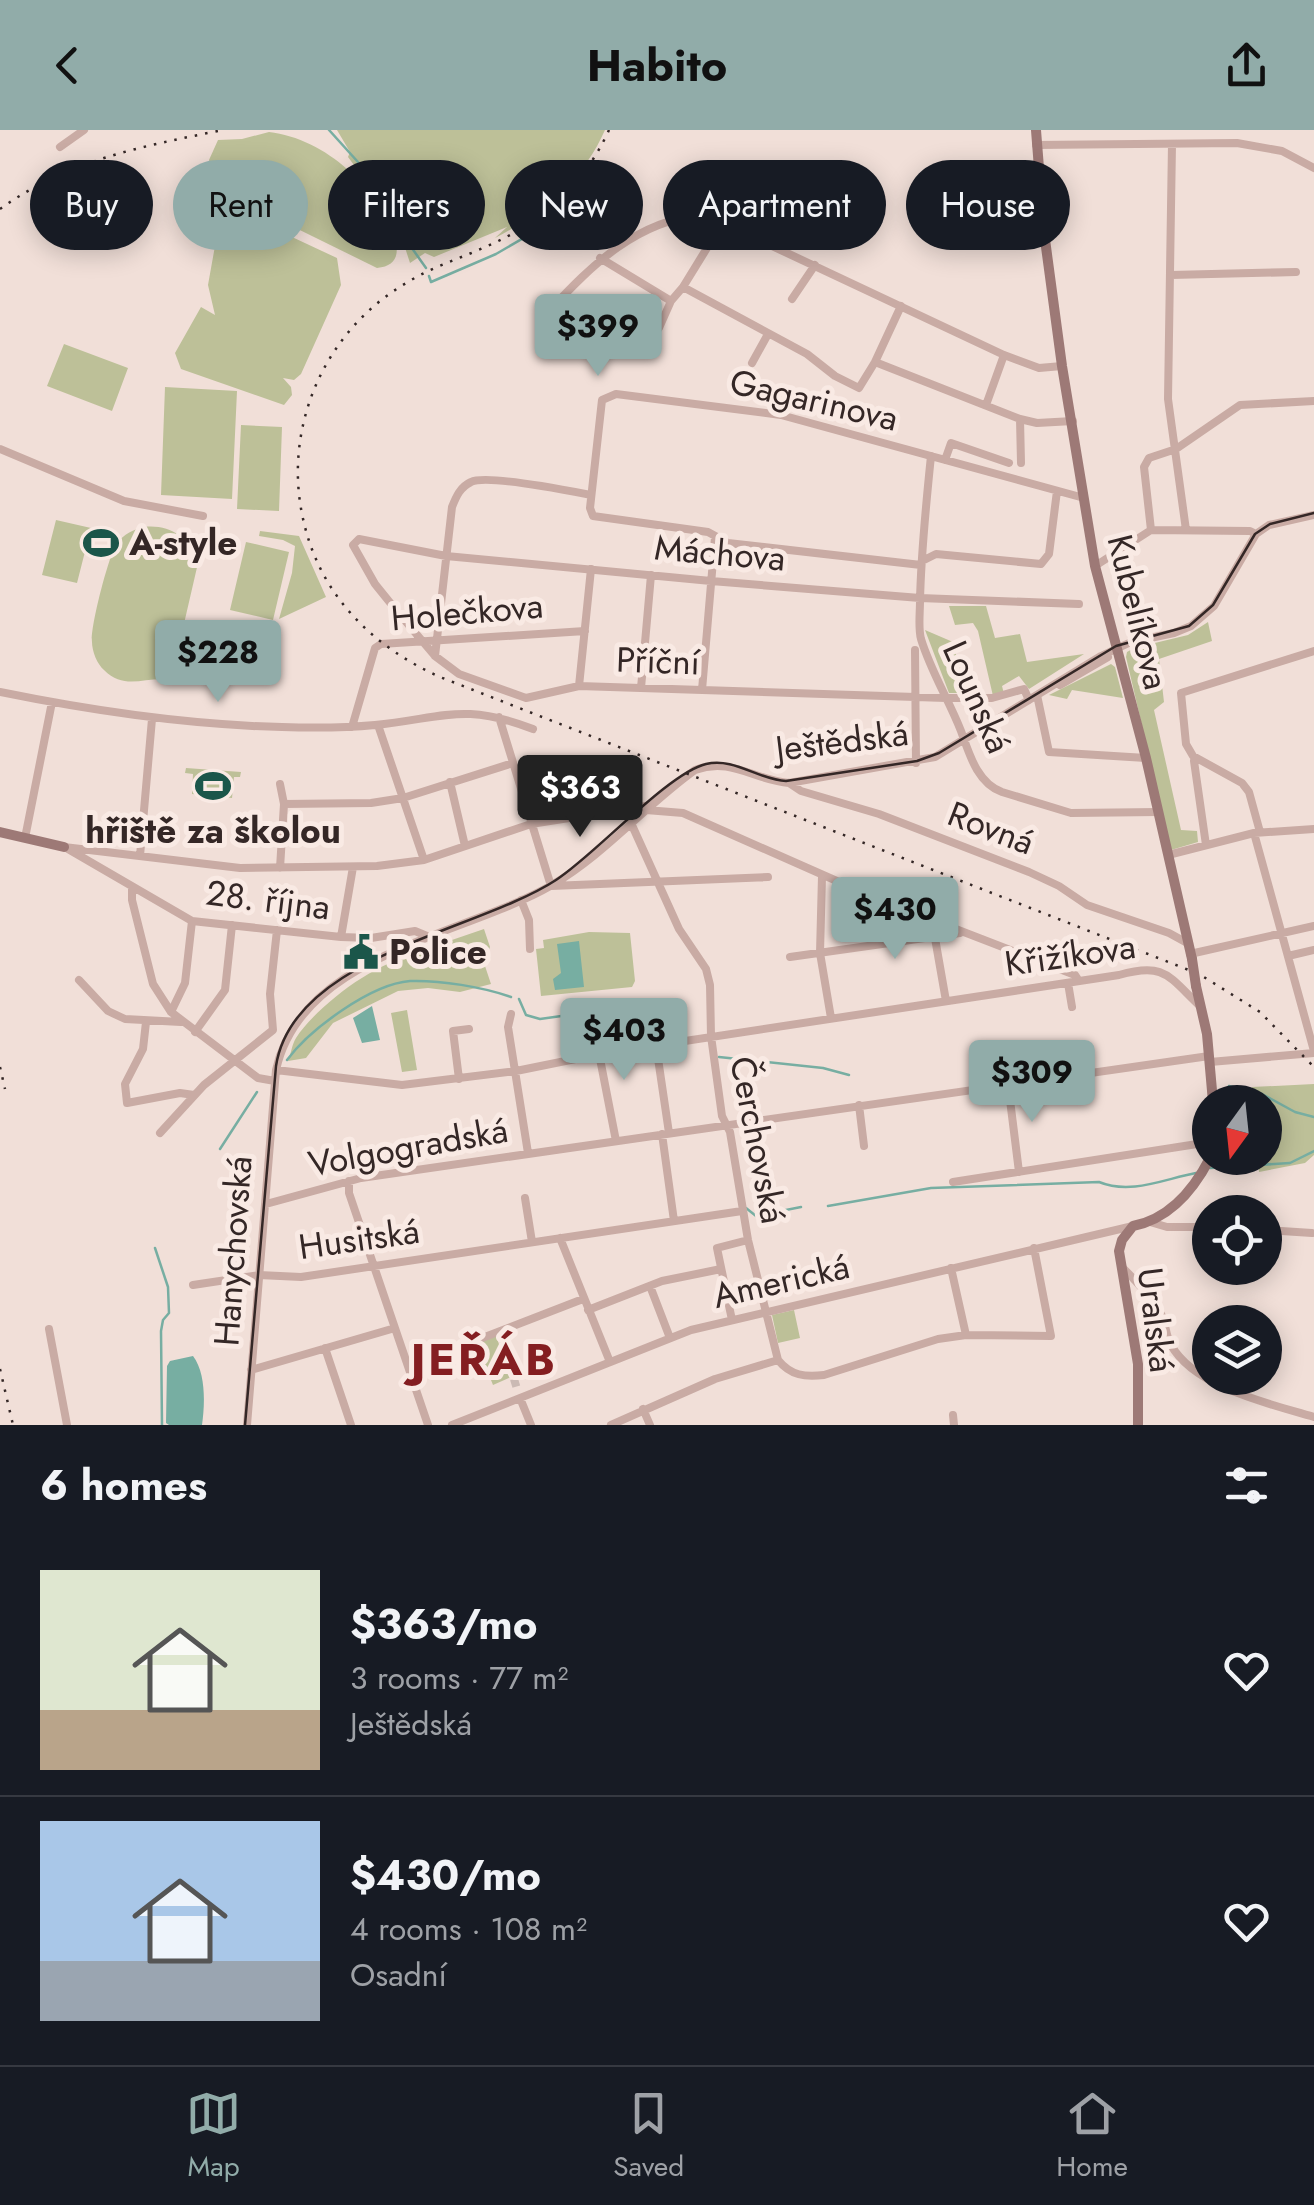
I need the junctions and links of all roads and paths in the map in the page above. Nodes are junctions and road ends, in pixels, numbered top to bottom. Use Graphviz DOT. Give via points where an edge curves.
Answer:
graph roads {
  1 [pos="84,130"];
  2 [pos="1036,130"];
  3 [pos="1036,144"];
  4 [pos="1172,144"];
  5 [pos="60,147"];
  6 [pos="1314,168"];
  7 [pos="707,250"];
  8 [pos="600,258"];
  9 [pos="816,265"];
  10 [pos="1296,272"];
  11 [pos="1171,275"];
  12 [pos="683,287"];
  13 [pos="792,300"];
  14 [pos="671,301"];
  15 [pos="902,306"];
  16 [pos="549,311"];
  17 [pos="659,328"];
  18 [pos="768,334"];
  19 [pos="1004,355"];
  20 [pos="876,362"];
  21 [pos="752,363"];
  22 [pos="1062,366"];
  23 [pos="1314,402"];
  24 [pos="986,405"];
  25 [pos="1020,418"];
  26 [pos="1073,421"];
  27 [pos="0,448"];
  28 [pos="1176,450"];
  29 [pos="931,456"];
  30 [pos="945,460"];
  31 [pos="1009,463"];
  32 [pos="1021,463"];
  33 [pos="1056,491"];
  34 [pos="591,495"];
  35 [pos="1084,498"];
  36 [pos="1314,514"];
  37 [pos="203,516"];
  38 [pos="1151,530"];
  39 [pos="1186,530"];
  40 [pos="1256,534"];
  41 [pos="715,538"];
  42 [pos="359,539"];
  43 [pos="446,556"];
  44 [pos="921,563"];
  45 [pos="1096,566"];
  46 [pos="591,570"];
  47 [pos="651,574"];
  48 [pos="711,581"];
  49 [pos="920,598"];
  50 [pos="1079,604"];
  51 [pos="586,630"];
  52 [pos="920,635"];
  53 [pos="437,639"];
  54 [pos="422,640"];
  55 [pos="1117,648"];
  56 [pos="915,650"];
  57 [pos="1314,651"];
  58 [pos="435,656"];
  59 [pos="580,686"];
  60 [pos="641,688"];
  61 [pos="702,690"];
  62 [pos="0,692"];
  63 [pos="1036,696"];
  64 [pos="915,697"];
  65 [pos="946,698"];
  66 [pos="52,702"];
  67 [pos="499,717"];
  68 [pos="152,718"];
  69 [pos="378,725"];
  70 [pos="352,727"];
  71 [pos="533,729"];
  72 [pos="964,740"];
  73 [pos="1146,758"];
  74 [pos="1194,761"];
  75 [pos="916,762"];
  76 [pos="513,763"];
  77 [pos="450,782"];
  78 [pos="789,782"];
  79 [pos="280,784"];
  80 [pos="403,798"];
  81 [pos="284,804"];
  82 [pos="649,807"];
  83 [pos="1158,812"];
  84 [pos="631,822"];
  85 [pos="531,824"];
  86 [pos="1314,829"];
  87 [pos="0,832"];
  88 [pos="1257,832"];
  89 [pos="26,838"];
  90 [pos="1206,845"];
  91 [pos="465,846"];
  92 [pos="64,847"];
  93 [pos="1168,855"];
  94 [pos="140,856"];
  95 [pos="424,860"];
  96 [pos="353,867"];
  97 [pos="280,868"];
  98 [pos="822,876"];
  99 [pos="768,877"];
  100 [pos="658,882"];
  101 [pos="551,886"];
  102 [pos="132,888"];
  103 [pos="522,900"];
  104 [pos="1183,919"];
  105 [pos="192,920"];
  106 [pos="932,920"];
  107 [pos="232,925"];
  108 [pos="1314,926"];
  109 [pos="277,930"];
  110 [pos="964,932"];
  111 [pos="1169,933"];
  112 [pos="1282,934"];
  113 [pos="428,936"];
  114 [pos="341,938"];
  115 [pos="935,938"];
  116 [pos="530,949"];
  117 [pos="1314,950"];
  118 [pos="1190,952"];
  119 [pos="820,953"];
  120 [pos="1288,956"];
  121 [pos="790,957"];
  122 [pos="79,980"];
  123 [pos="1080,981"];
  124 [pos="1068,983"];
  125 [pos="946,1001"];
  126 [pos="1200,1006"];
  127 [pos="1072,1008"];
  128 [pos="172,1012"];
  129 [pos="511,1014"];
  130 [pos="831,1018"];
  131 [pos="146,1022"];
  132 [pos="182,1022"];
  133 [pos="469,1028"];
  134 [pos="195,1032"];
  135 [pos="595,1032"];
  136 [pos="711,1036"];
  137 [pos="656,1045"];
  138 [pos="639,1048"];
  139 [pos="1314,1052"];
  140 [pos="600,1054"];
  141 [pos="1210,1059"];
  142 [pos="234,1060"];
  143 [pos="276,1070"];
  144 [pos="516,1071"];
  145 [pos="459,1079"];
  146 [pos="276,1081"];
  147 [pos="1008,1084"];
  148 [pos="1212,1085"];
  149 [pos="194,1095"];
  150 [pos="858,1105"];
  151 [pos="726,1125"];
  152 [pos="160,1132"];
  153 [pos="666,1134"];
  154 [pos="616,1141"];
  155 [pos="1192,1145"];
  156 [pos="864,1146"];
  157 [pos="528,1153"];
  158 [pos="1019,1172"];
  159 [pos="1197,1175"];
  160 [pos="349,1181"];
  161 [pos="953,1182"];
  162 [pos="525,1198"];
  163 [pos="266,1204"];
  164 [pos="742,1211"];
  165 [pos="674,1221"];
  166 [pos="1150,1222"];
  167 [pos="1133,1226"];
  168 [pos="1192,1227"];
  169 [pos="1282,1231"];
  170 [pos="1312,1233"];
  171 [pos="560,1238"];
  172 [pos="748,1240"];
  173 [pos="532,1242"];
  174 [pos="1034,1248"];
  175 [pos="373,1265"];
  176 [pos="952,1268"];
  177 [pos="1122,1268"];
  178 [pos="721,1269"];
  179 [pos="259,1275"];
  180 [pos="194,1285"];
  181 [pos="650,1286"];
  182 [pos="583,1299"];
  183 [pos="588,1310"];
  184 [pos="767,1312"];
  185 [pos="732,1320"];
  186 [pos="394,1328"];
  187 [pos="49,1330"];
  188 [pos="966,1335"];
  189 [pos="670,1338"];
  190 [pos="477,1340"];
  191 [pos="324,1348"];
  192 [pos="778,1360"];
  193 [pos="610,1362"];
  194 [pos="251,1370"];
  195 [pos="520,1398"];
  196 [pos="644,1409"];
  197 [pos="1314,1417"];
  198 [pos="67,1425"];
  199 [pos="247,1425"];
  200 [pos="351,1425"];
  201 [pos="428,1425"];
  202 [pos="452,1425"];
  203 [pos="531,1425"];
  204 [pos="611,1425"];
  205 [pos="650,1425"];
  206 [pos="1138,1425"];
  1 -- 5 [label="street"];
  2 -- 3 [label="street, Kubelíkova"];
  3 -- 4 [label="street"];
  3 -- 22 [label="street, Kubelíkova"];
  4 -- 6 [label="street" via="1282,151"];
  4 -- 11 [label="street"];
  7 -- 12 [label="street"];
  8 -- 9 [label="street" via="639,232 704,214"];
  8 -- 14 [label="street"];
  8 -- 16 [label="street"];
  9 -- 13 [label="street"];
  9 -- 15 [label="street"];
  10 -- 11 [label="street"];
  11 -- 28 [label="street" via="1168,399"];
  12 -- 14 [label="street"];
  12 -- 18 [label="street"];
  14 -- 17 [label="street"];
  15 -- 19 [label="street"];
  15 -- 20 [label="street"];
  18 -- 20 [label="street" via="858,388"];
  18 -- 21 [label="street"];
  19 -- 22 [label="street" via="1039,368"];
  19 -- 24 [label="street"];
  20 -- 24 [label="street"];
  22 -- 26 [label="street, Kubelíkova"];
  23 -- 28 [label="street" via="1240,405"];
  24 -- 25 [label="street"];
  25 -- 26 [label="street"];
  25 -- 32 [label="street"];
  26 -- 35 [label="street, Kubelíkova"];
  27 -- 37 [label="street" via="124,500"];
  28 -- 38 [label="street" via="1149,458 1144,467"];
  28 -- 39 [label="street"];
  29 -- 30 [label="street, Gagarinova"];
  29 -- 34 [label="street, Gagarinova" via="781,415 616,394 602,400"];
  29 -- 44 [label="street, Gagarinova"];
  30 -- 31 [label="street" via="952,443"];
  30 -- 33 [label="street, Gagarinova"];
  33 -- 35 [label="street, Gagarinova"];
  33 -- 44 [label="street" via="1042,564 936,554"];
  34 -- 41 [label="street" via="593,516 601,519"];
  34 -- 43 [label="street" via="472,480 452,507"];
  35 -- 45 [label="street, Kubelíkova"];
  36 -- 40 [label="street"];
  38 -- 39 [label="street"];
  38 -- 45 [label="street"];
  39 -- 40 [label="street"];
  40 -- 55 [label="street, Ještědská" via="1199,621"];
  41 -- 44 [label="street"];
  41 -- 48 [label="street"];
  42 -- 43 [label="street, Máchova"];
  42 -- 54 [label="street, Příční" via="353,545 374,584"];
  43 -- 46 [label="street, Máchova"];
  43 -- 53 [label="street"];
  44 -- 49 [label="street, Gagarinova"];
  45 -- 55 [label="street, Kubelíkova"];
  46 -- 47 [label="street, Máchova"];
  46 -- 51 [label="street"];
  47 -- 48 [label="street, Máchova"];
  47 -- 60 [label="street"];
  48 -- 49 [label="street, Máchova"];
  48 -- 61 [label="street"];
  49 -- 50 [label="street, Máchova"];
  49 -- 52 [label="street, Gagarinova"];
  51 -- 53 [label="street, Holečkova"];
  51 -- 59 [label="street"];
  52 -- 65 [label="street, Lounská"];
  53 -- 54 [label="street, Holečkova"];
  53 -- 58 [label="street"];
  54 -- 58 [label="street, Příční"];
  54 -- 70 [label="street, Holečkova" via="376,648"];
  55 -- 63 [label="street, Ještědská" via="1074,680"];
  55 -- 73 [label="street, Kubelíkova"];
  56 -- 64 [label="street"];
  57 -- 88 [label="street" via="1181,693 1186,744 1193,756 1242,783"];
  58 -- 59 [label="street, Příční" via="459,674 526,698"];
  59 -- 60 [label="street, Příční"];
  60 -- 61 [label="street, Příční"];
  61 -- 64 [label="street, Příční"];
  62 -- 66 [label="street"];
  63 -- 65 [label="street, Příční" via="1024,689 992,698"];
  63 -- 72 [label="street, Ještědská"];
  63 -- 73 [label="street" via="1049,752"];
  64 -- 65 [label="street, Příční"];
  64 -- 75 [label="street"];
  65 -- 72 [label="street, Lounská"];
  66 -- 68 [label="street"];
  66 -- 89 [label="street"];
  67 -- 69 [label="street" via="449,712"];
  67 -- 71 [label="street"];
  67 -- 76 [label="street"];
  68 -- 70 [label="street"];
  68 -- 94 [label="street"];
  69 -- 70 [label="street"];
  69 -- 80 [label="street"];
  72 -- 75 [label="street, Ještědská"];
  72 -- 83 [label="street, Lounská" via="991,788 1071,813"];
  73 -- 83 [label="street, Kubelíkova"];
  74 -- 90 [label="street"];
  75 -- 78 [label="street, Ještědská"];
  76 -- 77 [label="street"];
  76 -- 85 [label="street"];
  77 -- 80 [label="street"];
  77 -- 91 [label="street"];
  78 -- 82 [label="street, Ještědská" via="710,765"];
  78 -- 111 [label="street, Rovná"];
  79 -- 81 [label="street"];
  80 -- 81 [label="street"];
  80 -- 95 [label="street"];
  81 -- 97 [label="street"];
  82 -- 84 [label="street, Ještědská"];
  82 -- 85 [label="street"];
  82 -- 98 [label="street" via="683,813"];
  83 -- 93 [label="street, Kubelíkova"];
  84 -- 100 [label="street, Čerchovská"];
  84 -- 101 [label="street, Ještědská"];
  85 -- 91 [label="street"];
  85 -- 101 [label="street"];
  86 -- 88 [label="street"];
  87 -- 89 [label="street, 28. října"];
  88 -- 90 [label="street"];
  88 -- 112 [label="street"];
  89 -- 92 [label="street, 28. října"];
  90 -- 93 [label="street"];
  91 -- 95 [label="street"];
  92 -- 94 [label="street"];
  92 -- 102 [label="street, 28. října"];
  93 -- 104 [label="street, Kubelíkova"];
  94 -- 97 [label="street"];
  95 -- 96 [label="street"];
  96 -- 97 [label="street"];
  96 -- 114 [label="street"];
  98 -- 106 [label="street"];
  98 -- 119 [label="street"];
  99 -- 100 [label="street"];
  100 -- 101 [label="street"];
  100 -- 136 [label="street, Čerchovská" via="706,969"];
  101 -- 103 [label="street, Ještědská"];
  102 -- 105 [label="street, 28. října"];
  102 -- 128 [label="street" via="153,984"];
  103 -- 113 [label="street, Ještědská"];
  103 -- 116 [label="street"];
  104 -- 111 [label="street"];
  104 -- 118 [label="street, Kubelíkova"];
  105 -- 107 [label="street, 28. října"];
  105 -- 128 [label="street" via="185,983"];
  106 -- 110 [label="street"];
  106 -- 115 [label="street"];
  107 -- 109 [label="street, 28. října"];
  107 -- 134 [label="street" via="224,990"];
  108 -- 112 [label="street"];
  109 -- 114 [label="street, 28. října"];
  109 -- 142 [label="street" via="272,1030"];
  110 -- 115 [label="street"];
  110 -- 123 [label="street"];
  111 -- 118 [label="street, Rovná"];
  112 -- 118 [label="street"];
  112 -- 120 [label="street"];
  113 -- 114 [label="street, 28. října" via="415,931"];
  113 -- 143 [label="street, Ještědská" via="356,972 302,1014"];
  115 -- 119 [label="street"];
  115 -- 125 [label="street"];
  117 -- 120 [label="street"];
  118 -- 126 [label="street, Kubelíkova, bridge"];
  119 -- 121 [label="street"];
  119 -- 130 [label="street"];
  120 -- 139 [label="street"];
  122 -- 131 [label="street" via="108,1011"];
  123 -- 124 [label="street, Křižíkova"];
  123 -- 126 [label="street, Křižíkova" via="1156,970"];
  124 -- 125 [label="street, Křižíkova"];
  124 -- 127 [label="street"];
  125 -- 130 [label="street, Křižíkova"];
  126 -- 141 [label="street, Kubelíkova"];
  128 -- 132 [label="street"];
  129 -- 144 [label="street"];
  130 -- 136 [label="street, Křižíkova"];
  131 -- 132 [label="street"];
  131 -- 149 [label="street" via="143,1048 125,1084 127,1103"];
  132 -- 134 [label="street"];
  133 -- 145 [label="street" via="453,1031"];
  134 -- 142 [label="street"];
  135 -- 140 [label="street"];
  136 -- 137 [label="street, Křižíkova"];
  136 -- 151 [label="street, Čerchovská"];
  137 -- 138 [label="street, Křižíkova"];
  137 -- 153 [label="street"];
  139 -- 141 [label="street, Volgogradská"];
  140 -- 144 [label="street"];
  140 -- 154 [label="street"];
  141 -- 147 [label="street, Volgogradská"];
  141 -- 148 [label="street, Kubelíkova"];
  142 -- 146 [label="street" via="258,1078"];
  142 -- 149 [label="street"];
  143 -- 145 [label="street" via="402,1084"];
  143 -- 146 [label="street, Ještědská"];
  144 -- 145 [label="street"];
  144 -- 157 [label="street"];
  146 -- 163 [label="street, Hanychovská"];
  147 -- 150 [label="street, Volgogradská"];
  147 -- 158 [label="street"];
  149 -- 152 [label="street"];
  150 -- 151 [label="street, Volgogradská"];
  150 -- 156 [label="street"];
  151 -- 153 [label="street, Volgogradská"];
  151 -- 164 [label="street, Čerchovská"];
  153 -- 154 [label="street, Volgogradská"];
  153 -- 165 [label="street"];
  154 -- 157 [label="street, Volgogradská"];
  155 -- 158 [label="street"];
  157 -- 160 [label="street, Volgogradská"];
  158 -- 161 [label="street"];
  159 -- 166 [label="street" via="1171,1210"];
  160 -- 163 [label="street, Volgogradská"];
  160 -- 175 [label="street"];
  162 -- 173 [label="street"];
  163 -- 179 [label="street, Hanychovská"];
  164 -- 165 [label="street, Husitská"];
  164 -- 172 [label="street, Čerchovská"];
  165 -- 171 [label="street, Husitská"];
  166 -- 167 [label="street"];
  166 -- 168 [label="street"];
  167 -- 174 [label="street, Americká"];
  167 -- 177 [label="street, Uralská" via="1119,1250"];
  169 -- 170 [label="street"];
  171 -- 173 [label="street, Husitská"];
  171 -- 182 [label="street"];
  172 -- 178 [label="street" via="716,1248"];
  172 -- 184 [label="street, Čerchovská"];
  173 -- 175 [label="street, Husitská"];
  174 -- 176 [label="street, Americká"];
  174 -- 188 [label="street" via="1051,1336"];
  175 -- 179 [label="street, Husitská" via="301,1277"];
  175 -- 186 [label="street"];
  176 -- 184 [label="street, Americká"];
  176 -- 188 [label="street"];
  177 -- 197 [label="street" via="1158,1310 1171,1346 1200,1374"];
  177 -- 206 [label="street, Uralská" via="1138,1364"];
  178 -- 181 [label="street"];
  178 -- 185 [label="street"];
  179 -- 180 [label="street, Husitská"];
  179 -- 194 [label="street, Hanychovská"];
  181 -- 183 [label="street"];
  181 -- 189 [label="street"];
  182 -- 183 [label="street"];
  182 -- 190 [label="street"];
  183 -- 193 [label="street"];
  184 -- 185 [label="street, Americká"];
  184 -- 192 [label="street, Čerchovská"];
  185 -- 189 [label="street, Americká"];
  186 -- 191 [label="street"];
  186 -- 201 [label="street"];
  187 -- 198 [label="street"];
  188 -- 192 [label="street" via="824,1375 806,1377"];
  189 -- 193 [label="street, Americká"];
  191 -- 194 [label="street"];
  191 -- 200 [label="street"];
  192 -- 196 [label="street"];
  193 -- 195 [label="street, Americká"];
  194 -- 199 [label="street, Hanychovská"];
  195 -- 202 [label="street, Americká"];
  195 -- 203 [label="street"];
  196 -- 204 [label="street"];
  196 -- 205 [label="street"];
}
